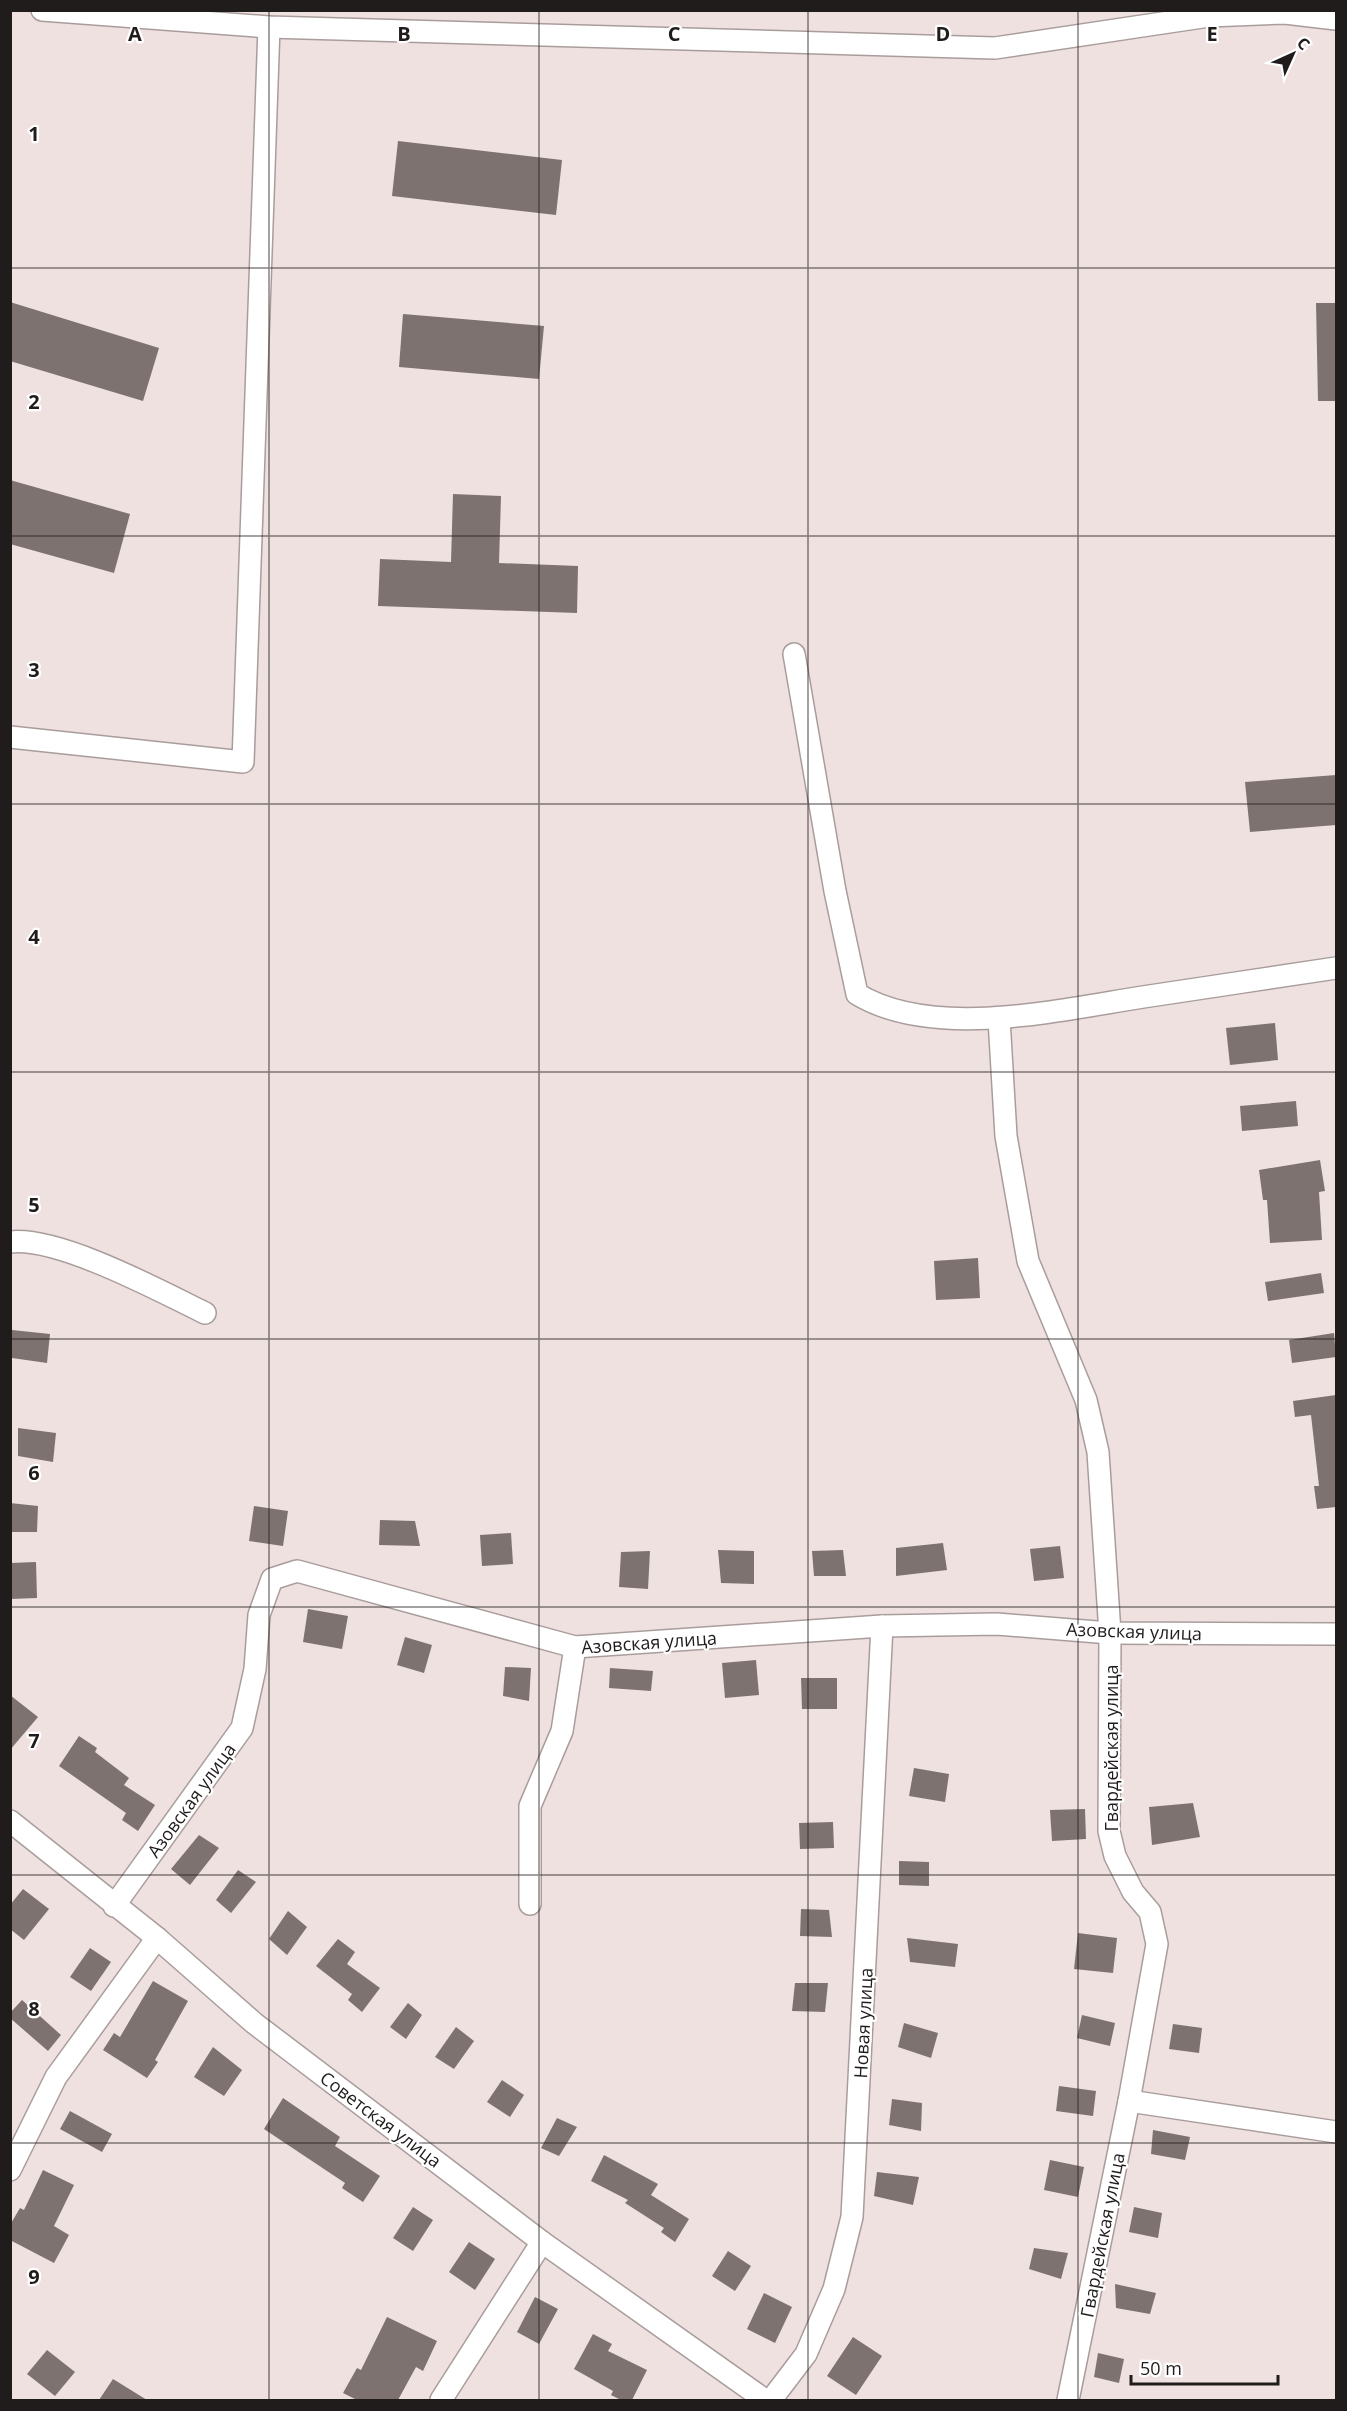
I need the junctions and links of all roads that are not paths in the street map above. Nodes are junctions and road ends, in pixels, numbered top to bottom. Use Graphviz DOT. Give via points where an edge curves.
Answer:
graph roads {
  1 [pos="42,10"];
  2 [pos="1336,19"];
  3 [pos="269,27"];
  4 [pos="794,654"];
  5 [pos="10,738"];
  6 [pos="1336,968"];
  7 [pos="999,1019"];
  8 [pos="10,1242"];
  9 [pos="205,1312"];
  10 [pos="882,1626"];
  11 [pos="1110,1633"];
  12 [pos="1336,1634"];
  13 [pos="574,1647"];
  14 [pos="10,1821"];
  15 [pos="530,1904"];
  16 [pos="114,1906"];
  17 [pos="157,1938"];
  18 [pos="1129,2101"];
  19 [pos="1336,2132"];
  20 [pos="10,2170"];
  21 [pos="542,2242"];
  22 [pos="441,2400"];
  23 [pos="765,2400"];
  24 [pos="771,2400"];
  25 [pos="1068,2400"];
  1 -- 3 [label="street"];
  2 -- 3 [label="street" via="1285,13 1209,16 995,48"];
  3 -- 5 [label="street" via="243,762"];
  4 -- 7 [label="street" via="857,994 875,1005 920,1015"];
  6 -- 7 [label="street"];
  7 -- 11 [label="street, Гвардейская улица" via="1006,1136 1028,1261 1086,1400 1098,1452"];
  8 -- 9 [label="street" via="26,1240 107,1266"];
  10 -- 11 [label="street, Азовская улица" via="997,1624"];
  10 -- 13 [label="street, Азовская улица"];
  10 -- 24 [label="street, Новая улица" via="852,2217 834,2289 806,2354"];
  11 -- 12 [label="street, Азовская улица"];
  11 -- 18 [label="street, Гвардейская улица" via="1109,1831 1115,1856 1133,1892 1150,1912 1157,1944"];
  13 -- 15 [label="street" via="562,1731 530,1806"];
  13 -- 16 [label="street, Азовская улица" via="297,1570 272,1579 258,1615 255,1669 242,1728"];
  14 -- 16 [label="street, Советская улица"];
  16 -- 17 [label="street, Советская улица"];
  17 -- 20 [label="street" via="56,2077"];
  17 -- 21 [label="street, Советская улица" via="254,2022"];
  18 -- 19 [label="street"];
  18 -- 25 [label="street, Гвардейская улица"];
  21 -- 22 [label="street"];
  21 -- 23 [label="street, Советская улица"];
}
